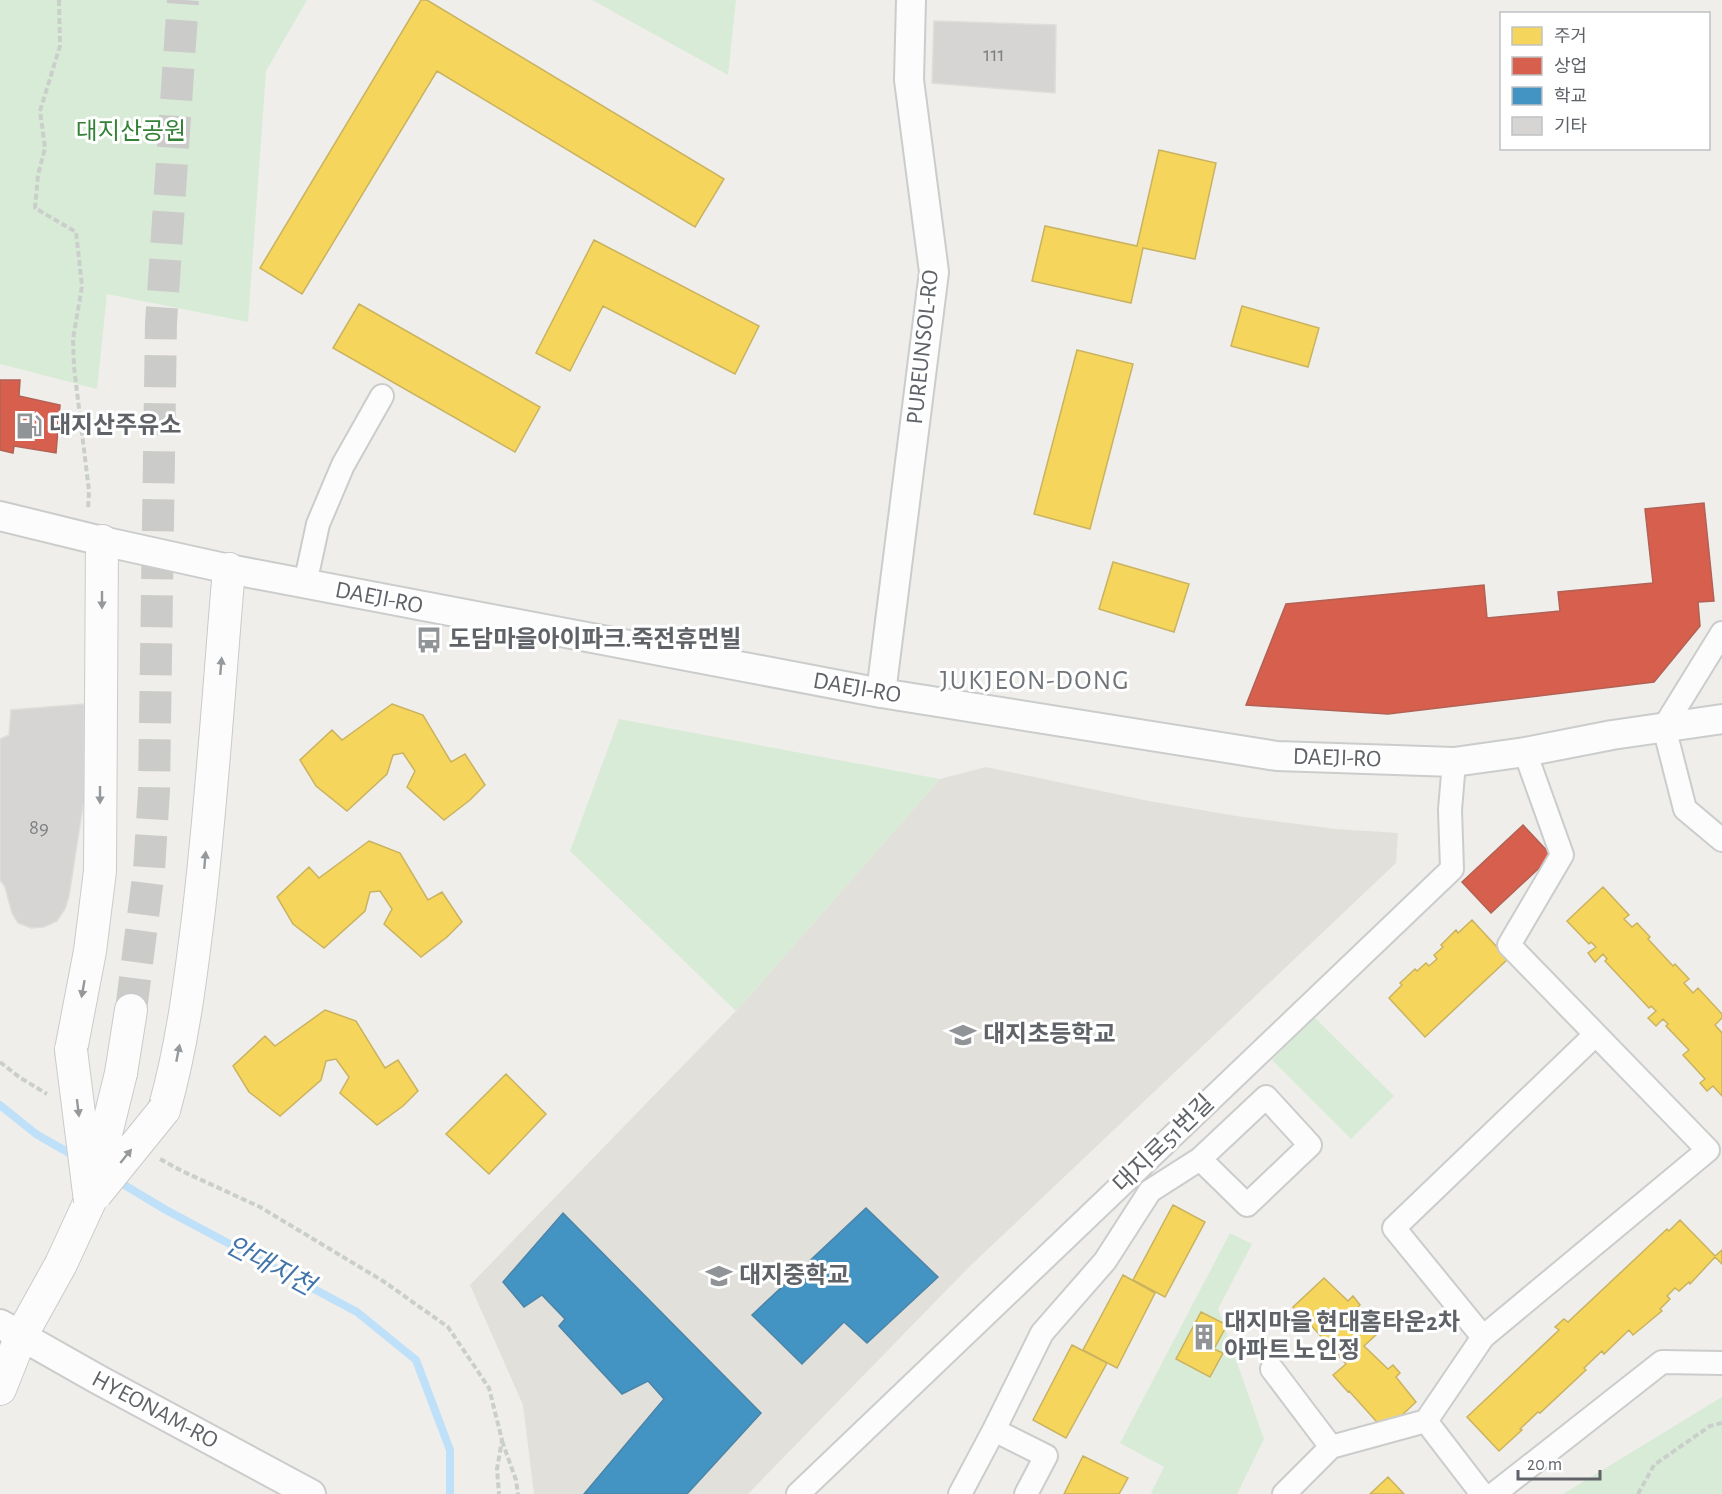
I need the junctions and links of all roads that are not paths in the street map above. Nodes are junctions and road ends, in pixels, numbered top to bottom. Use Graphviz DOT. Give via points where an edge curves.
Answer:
graph roads {
  1 [pos="910,0"];
  2 [pos="382,396"];
  3 [pos="0,516"];
  4 [pos="94,539"];
  5 [pos="229,569"];
  6 [pos="305,584"];
  7 [pos="1722,633"];
  8 [pos="881,693"];
  9 [pos="1722,719"];
  10 [pos="1664,727"];
  11 [pos="1525,752"];
  12 [pos="1454,762"];
  13 [pos="1722,840"];
  14 [pos="131,1010"];
  15 [pos="1595,1035"];
  16 [pos="1715,1154"];
  17 [pos="1200,1159"];
  18 [pos="90,1202"];
  19 [pos="10,1330"];
  20 [pos="1483,1337"];
  21 [pos="1722,1363"];
  22 [pos="1272,1368"];
  23 [pos="0,1389"];
  24 [pos="1426,1421"];
  25 [pos="994,1430"];
  26 [pos="1331,1447"];
  27 [pos="311,1494"];
  28 [pos="798,1494"];
  29 [pos="960,1494"];
  30 [pos="1026,1494"];
  31 [pos="1284,1494"];
  32 [pos="1482,1494"];
  33 [pos="1494,1494"];
  1 -- 8 [label="street, PUREUNSOL-RO" via="909,80 934,272"];
  2 -- 6 [label="street" via="343,465 318,524"];
  3 -- 4 [label="street, DAEJI-RO"];
  4 -- 5 [label="street, DAEJI-RO"];
  4 -- 18 [label="main road, one-way, bridge" via="100,871 71,1050"];
  5 -- 6 [label="street, DAEJI-RO"];
  18 -- 5 [label="main road, one-way, bridge" via="164,1110 174,1075 187,1009 204,866"];
  6 -- 8 [label="street, DAEJI-RO"];
  7 -- 10 [label="street"];
  8 -- 12 [label="street, DAEJI-RO" via="1276,756"];
  9 -- 10 [label="street, DAEJI-RO"];
  10 -- 11 [label="street, DAEJI-RO"];
  10 -- 13 [label="street" via="1685,809"];
  11 -- 12 [label="street, DAEJI-RO"];
  11 -- 15 [label="street" via="1562,855 1509,945"];
  12 -- 28 [label="street, 대지로51번길" via="1450,810 1452,869"];
  14 -- 18 [label="main road, bridge" via="121,1073"];
  15 -- 16 [label="street"];
  15 -- 20 [label="street" via="1394,1228"];
  16 -- 20 [label="street"];
  17 -- 17 [label="street" via="1247,1205 1310,1145 1266,1097"];
  17 -- 25 [label="street" via="1150,1191 1105,1261 1042,1334"];
  18 -- 19 [label="main road" via="61,1264"];
  19 -- 23 [label="main road"];
  19 -- 27 [label="street, HYEONAM-RO"];
  20 -- 24 [label="street"];
  21 -- 33 [label="street" via="1662,1362"];
  22 -- 26 [label="street"];
  24 -- 26 [label="street"];
  24 -- 32 [label="street"];
  25 -- 29 [label="street"];
  25 -- 30 [label="street" via="1046,1456"];
  26 -- 31 [label="street"];
}
